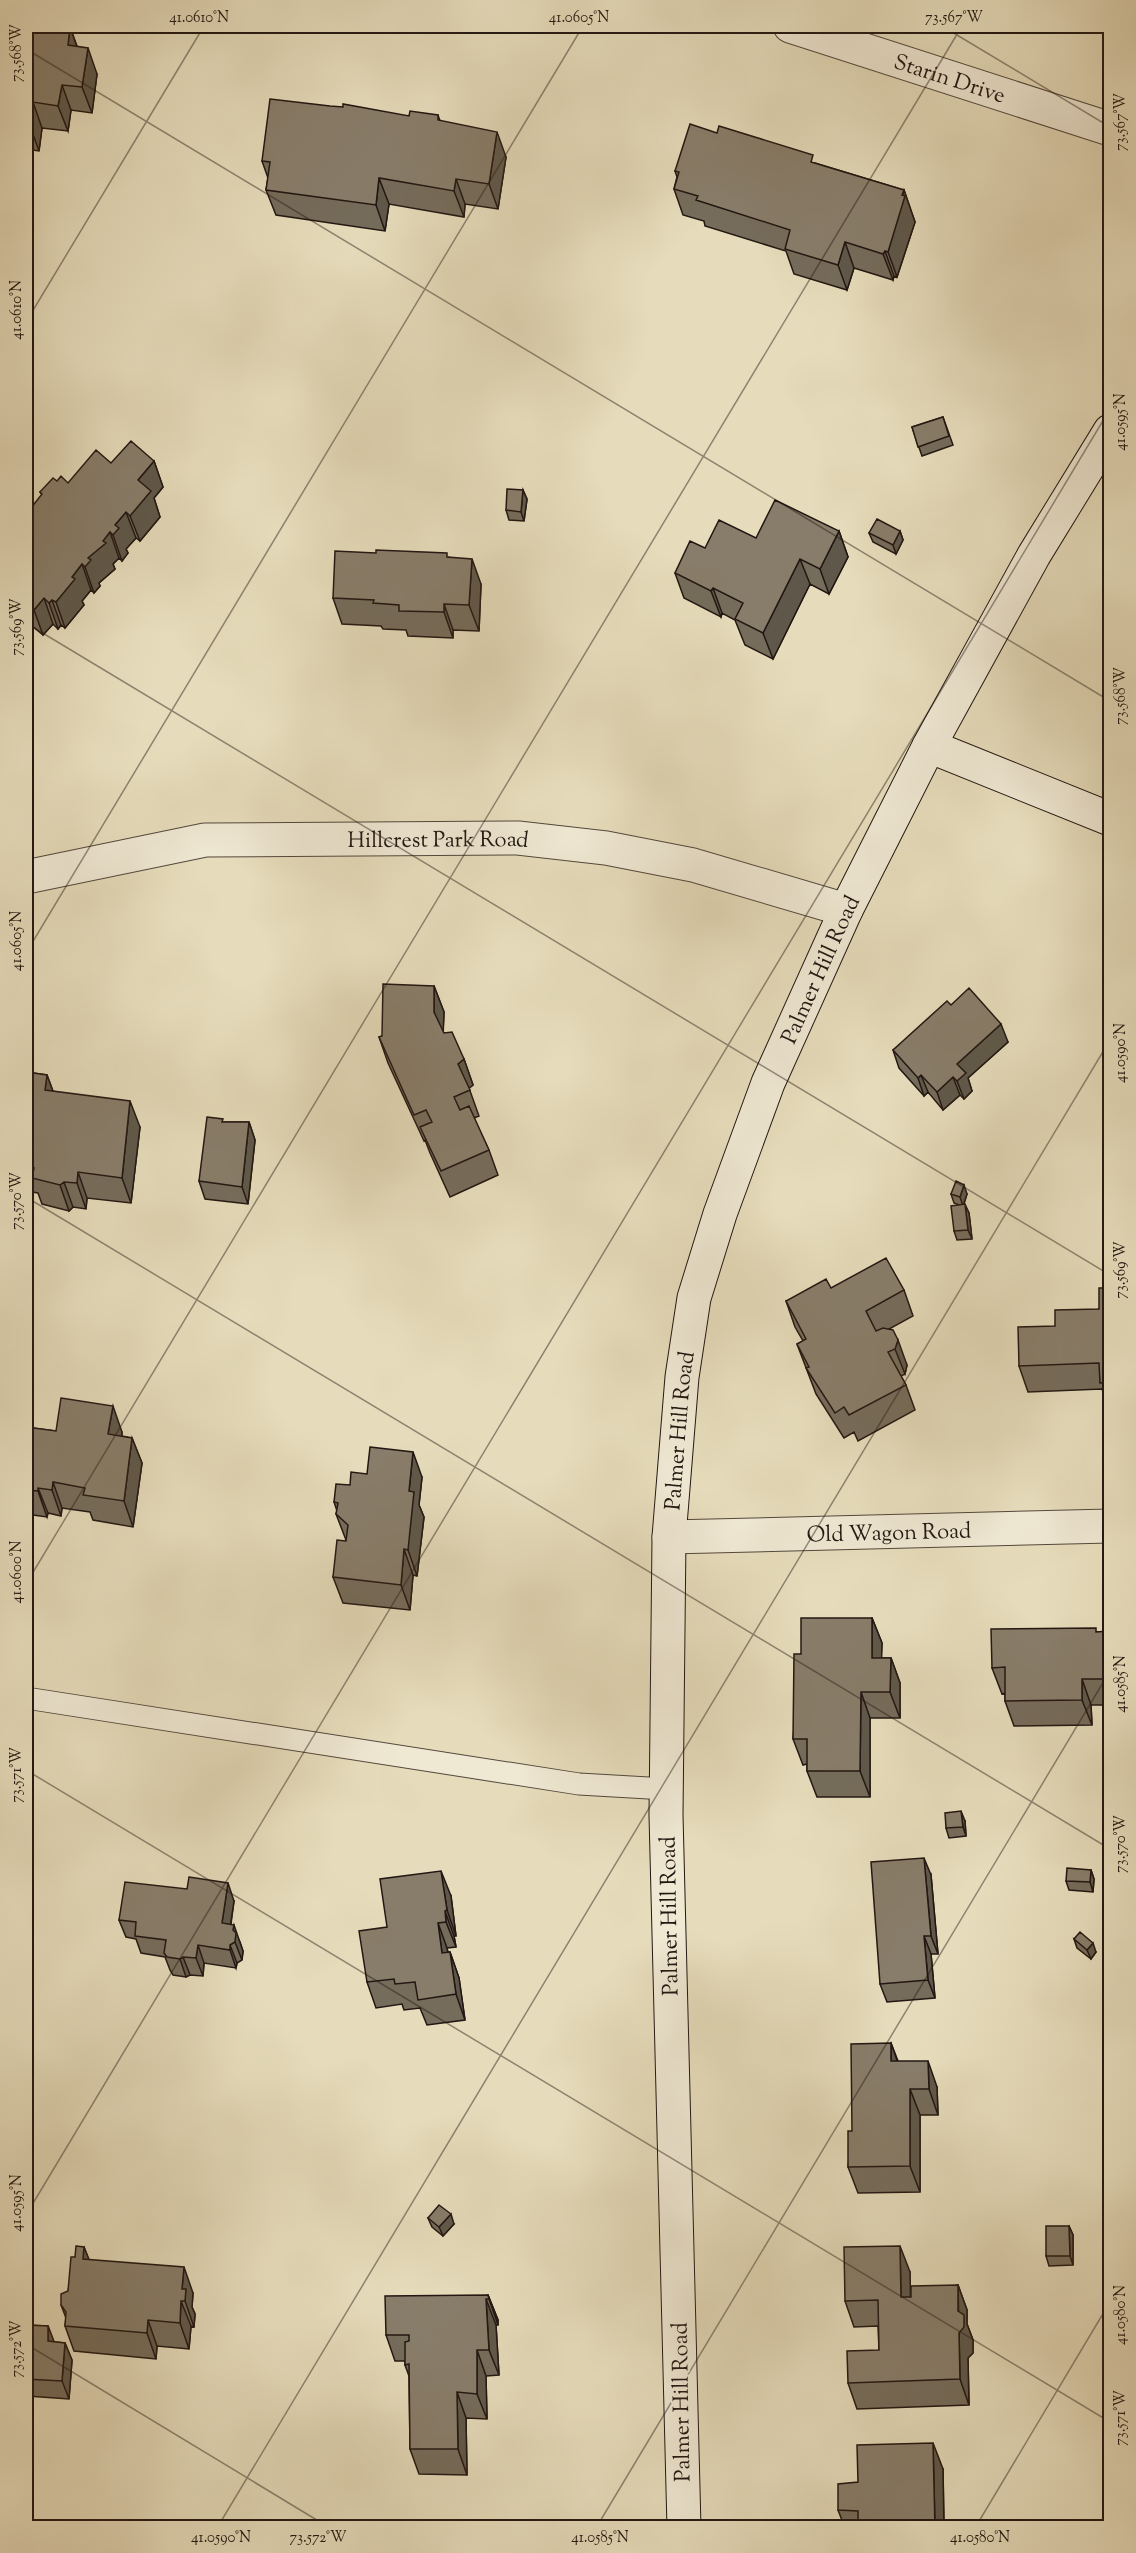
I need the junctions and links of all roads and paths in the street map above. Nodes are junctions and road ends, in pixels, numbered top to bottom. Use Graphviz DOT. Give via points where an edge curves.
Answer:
graph roads {
  1 [pos="790,26"];
  2 [pos="1110,129"];
  3 [pos="1110,431"];
  4 [pos="929,746"];
  5 [pos="1110,819"];
  6 [pos="26,877"];
  7 [pos="846,910"];
  8 [pos="1110,1526"];
  9 [pos="669,1537"];
  10 [pos="26,1698"];
  11 [pos="666,1789"];
  12 [pos="684,2528"];
  1 -- 2 [label="main road, Starin Drive"];
  3 -- 4 [label="main road, Palmer Hill Road" via="1034,555"];
  4 -- 5 [label="main road"];
  4 -- 7 [label="main road, Palmer Hill Road"];
  6 -- 7 [label="main road, Hillcrest Park Road" via="205,840 518,838 606,848 693,865"];
  7 -- 9 [label="main road, Palmer Hill Road" via="768,1083 694,1298 682,1377"];
  8 -- 9 [label="main road, Old Wagon Road"];
  9 -- 11 [label="main road, Palmer Hill Road"];
  10 -- 11 [label="lane" via="568,1782"];
  11 -- 12 [label="main road, Palmer Hill Road"];
}
